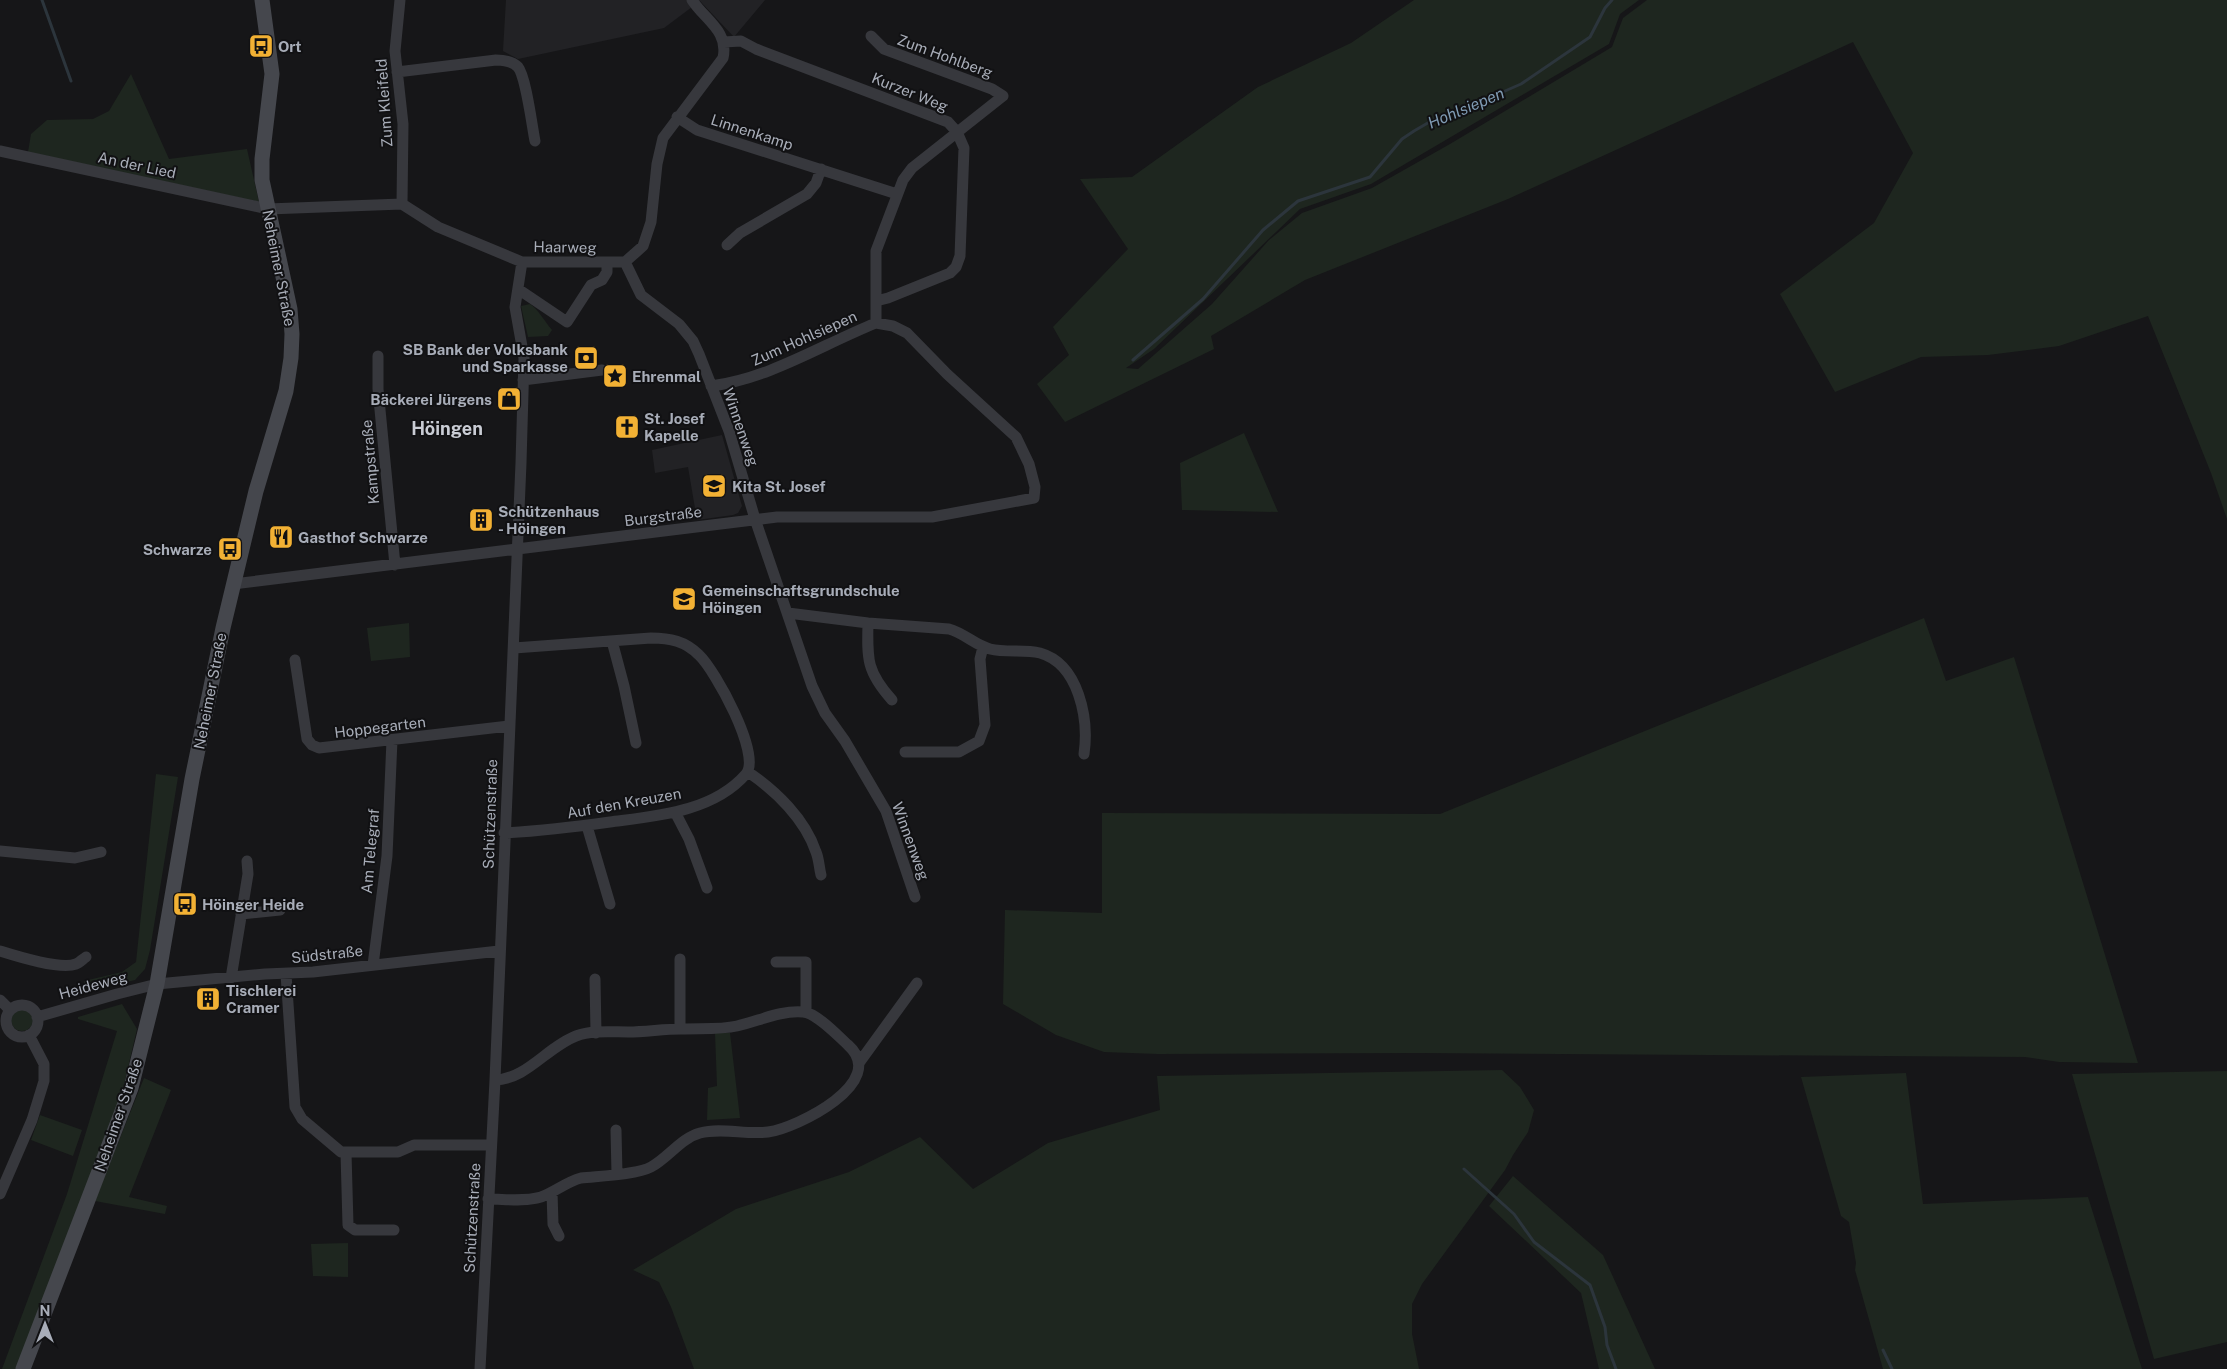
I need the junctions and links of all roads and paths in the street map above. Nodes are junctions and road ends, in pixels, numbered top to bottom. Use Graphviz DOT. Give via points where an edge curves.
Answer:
graph roads {
  1 [pos="262,0"];
  2 [pos="400,0"];
  3 [pos="692,0"];
  4 [pos="871,36"];
  5 [pos="724,42"];
  6 [pos="396,72"];
  7 [pos="677,117"];
  8 [pos="957,132"];
  9 [pos="535,140"];
  10 [pos="0,151"];
  11 [pos="821,170"];
  12 [pos="897,194"];
  13 [pos="402,204"];
  14 [pos="268,209"];
  15 [pos="728,245"];
  16 [pos="522,262"];
  17 [pos="607,262"];
  18 [pos="625,262"];
  19 [pos="518,289"];
  20 [pos="876,301"];
  21 [pos="876,323"];
  22 [pos="378,356"];
  23 [pos="602,370"];
  24 [pos="523,380"];
  25 [pos="711,386"];
  26 [pos="1016,437"];
  27 [pos="755,520"];
  28 [pos="517,549"];
  29 [pos="395,565"];
  30 [pos="233,584"];
  31 [pos="788,613"];
  32 [pos="868,623"];
  33 [pos="612,641"];
  34 [pos="983,647"];
  35 [pos="514,648"];
  36 [pos="295,660"];
  37 [pos="892,700"];
  38 [pos="509,726"];
  39 [pos="392,740"];
  40 [pos="636,743"];
  41 [pos="905,752"];
  42 [pos="1084,754"];
  43 [pos="748,772"];
  44 [pos="675,812"];
  45 [pos="587,826"];
  46 [pos="504,834"];
  47 [pos="0,852"];
  48 [pos="100,852"];
  49 [pos="247,861"];
  50 [pos="821,875"];
  51 [pos="707,888"];
  52 [pos="915,897"];
  53 [pos="610,904"];
  54 [pos="280,910"];
  55 [pos="241,914"];
  56 [pos="0,951"];
  57 [pos="499,951"];
  58 [pos="86,957"];
  59 [pos="680,959"];
  60 [pos="776,962"];
  61 [pos="373,965"];
  62 [pos="286,974"];
  63 [pos="231,978"];
  64 [pos="595,979"];
  65 [pos="917,983"];
  66 [pos="158,984"];
  67 [pos="0,1000"];
  68 [pos="10,1010"];
  69 [pos="806,1012"];
  70 [pos="37,1016"];
  71 [pos="4,1029"];
  72 [pos="680,1029"];
  73 [pos="596,1033"];
  74 [pos="30,1035"];
  75 [pos="859,1063"];
  76 [pos="494,1080"];
  77 [pos="616,1130"];
  78 [pos="491,1145"];
  79 [pos="346,1153"];
  80 [pos="617,1174"];
  81 [pos="552,1192"];
  82 [pos="0,1194"];
  83 [pos="488,1199"];
  84 [pos="394,1230"];
  85 [pos="559,1236"];
  86 [pos="23,1369"];
  87 [pos="480,1369"];
  1 -- 14 [label="main road, Neheimer Straße" via="272,74 262,159 262,180"];
  2 -- 6 [label="street, Zum Kleifeld"];
  3 -- 5 [label="street" via="721,33"];
  4 -- 8 [label="street, Zum Hohlberg" via="884,49 1003,96"];
  5 -- 7 [label="street" via="719,66"];
  5 -- 8 [label="street, Kurzer Weg" via="741,41 948,122"];
  6 -- 9 [label="street" via="496,60 511,62 522,77"];
  6 -- 13 [label="street, Zum Kleifeld" via="403,124"];
  7 -- 11 [label="street, Linnenkamp" via="697,130"];
  7 -- 18 [label="street" via="659,150 651,222 644,246"];
  8 -- 12 [label="street, Zum Hohlberg" via="906,173"];
  8 -- 20 [label="street, Kurzer Weg" via="964,148 960,256 956,267 950,273"];
  10 -- 14 [label="street, An der Lied"];
  11 -- 12 [label="street, Linnenkamp"];
  11 -- 15 [label="street" via="807,194 740,233"];
  12 -- 20 [label="street, Zum Hohlberg" via="876,252"];
  13 -- 14 [label="street"];
  13 -- 16 [label="street, Haarweg" via="438,227"];
  14 -- 30 [label="main road, Neheimer Straße" via="290,309 291,358 286,391"];
  16 -- 17 [label="street, Haarweg"];
  16 -- 19 [label="street, Schützenstraße"];
  17 -- 18 [label="street, Haarweg"];
  17 -- 19 [label="street" via="608,272 602,280 591,285 567,322"];
  18 -- 25 [label="street, Winnenweg" via="641,295 679,324 693,342"];
  19 -- 24 [label="street, Schützenstraße" via="515,307 524,358"];
  20 -- 21 [label="street, Zum Hohlberg"];
  21 -- 25 [label="street, Zum Hohlsiepen" via="762,375"];
  21 -- 26 [label="street, Zum Hohlsiepen" via="908,332"];
  22 -- 29 [label="street, Kampstraße" via="378,389"];
  23 -- 24 [label="street"];
  24 -- 28 [label="street, Schützenstraße"];
  25 -- 27 [label="street, Winnenweg"];
  26 -- 27 [label="street, Burgstraße" via="1029,464 1034,498 932,517 777,517"];
  27 -- 28 [label="street, Burgstraße"];
  27 -- 31 [label="street, Winnenweg"];
  28 -- 29 [label="street, Burgstraße"];
  28 -- 35 [label="street, Schützenstraße"];
  29 -- 30 [label="street, Burgstraße"];
  30 -- 66 [label="main road, Neheimer Straße" via="192,779"];
  31 -- 32 [label="street"];
  31 -- 52 [label="street, Winnenweg" via="818,700 889,818"];
  32 -- 34 [label="street" via="949,629"];
  32 -- 37 [label="street" via="870,666 880,687"];
  33 -- 35 [label="street"];
  33 -- 40 [label="street"];
  33 -- 43 [label="street" via="672,639 698,654 717,677 737,720 748,755"];
  34 -- 41 [label="street" via="980,659 985,725 979,741 959,752"];
  34 -- 42 [label="street" via="998,651 1036,652 1061,666 1074,684 1082,706 1087,736"];
  35 -- 38 [label="street, Schützenstraße"];
  36 -- 39 [label="street, Hoppegarten" via="305,731 312,745 327,748"];
  38 -- 39 [label="street, Hoppegarten"];
  38 -- 46 [label="street, Schützenstraße"];
  39 -- 61 [label="street, Am Telegraf" via="387,856"];
  43 -- 44 [label="street, Auf den Kreuzen" via="725,791"];
  43 -- 50 [label="street" via="785,804 806,829 817,852"];
  44 -- 45 [label="street, Auf den Kreuzen"];
  44 -- 51 [label="street"];
  45 -- 46 [label="street, Auf den Kreuzen"];
  45 -- 53 [label="street"];
  46 -- 57 [label="street, Schützenstraße"];
  47 -- 48 [label="street" via="75,858"];
  49 -- 55 [label="street"];
  54 -- 55 [label="street"];
  55 -- 63 [label="street"];
  56 -- 58 [label="street" via="58,965 75,965"];
  57 -- 61 [label="street, Südstraße"];
  57 -- 76 [label="street, Schützenstraße"];
  59 -- 72 [label="street"];
  60 -- 69 [label="street" via="806,962"];
  61 -- 62 [label="street, Südstraße"];
  62 -- 63 [label="street, Südstraße"];
  62 -- 79 [label="street" via="295,1107 302,1118"];
  63 -- 66 [label="street, Südstraße"];
  64 -- 73 [label="street"];
  65 -- 75 [label="street"];
  66 -- 70 [label="street, Heideweg"];
  66 -- 86 [label="main road, Neheimer Straße" via="131,1088"];
  67 -- 68 [label="street"];
  68 -- 70 [label="street" via="23,1005"];
  68 -- 71 [label="street"];
  69 -- 72 [label="street" via="785,1013 737,1026"];
  69 -- 75 [label="street" via="851,1048"];
  70 -- 74 [label="street" via="36,1027"];
  71 -- 74 [label="street" via="14,1035"];
  72 -- 73 [label="street"];
  73 -- 76 [label="street" via="568,1040 515,1076"];
  74 -- 82 [label="street" via="44,1064 44,1081 32,1120"];
  75 -- 80 [label="street" via="857,1077 842,1096 799,1123 767,1132 701,1132 688,1138 651,1167"];
  76 -- 78 [label="street, Schützenstraße"];
  77 -- 80 [label="street"];
  78 -- 79 [label="street" via="414,1145 398,1152"];
  78 -- 83 [label="street, Schützenstraße"];
  79 -- 84 [label="street" via="348,1225 355,1230"];
  80 -- 81 [label="street" via="571,1181"];
  81 -- 83 [label="street" via="527,1199"];
  81 -- 85 [label="street" via="553,1224"];
  83 -- 87 [label="street, Schützenstraße"];
}
